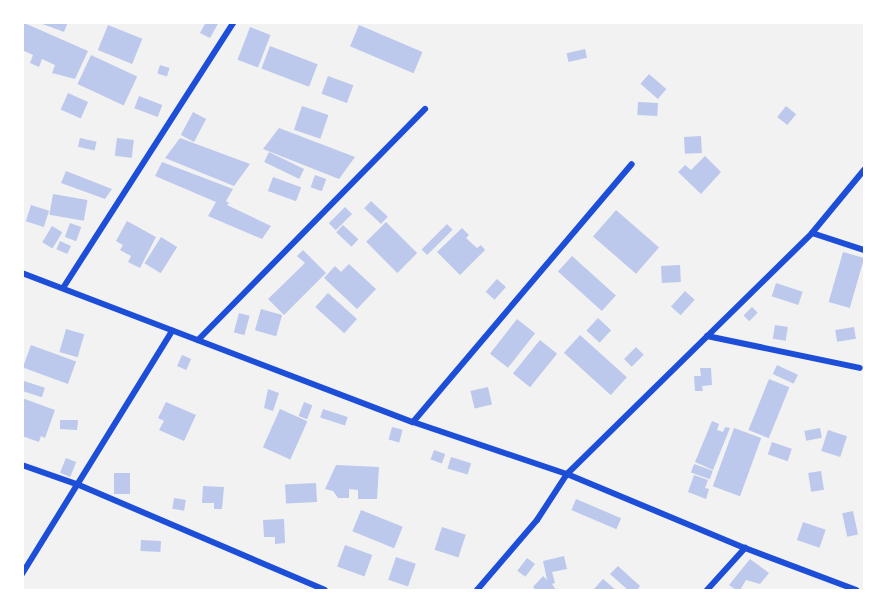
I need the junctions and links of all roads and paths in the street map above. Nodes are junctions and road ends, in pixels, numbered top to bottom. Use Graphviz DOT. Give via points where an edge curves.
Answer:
graph roads {
  1 [pos="234,22"];
  2 [pos="425,109"];
  3 [pos="632,164"];
  4 [pos="864,170"];
  5 [pos="812,233"];
  6 [pos="864,250"];
  7 [pos="22,273"];
  8 [pos="63,288"];
  9 [pos="172,331"];
  10 [pos="707,336"];
  11 [pos="198,340"];
  12 [pos="860,368"];
  13 [pos="413,422"];
  14 [pos="22,465"];
  15 [pos="567,474"];
  16 [pos="79,485"];
  17 [pos="744,548"];
  18 [pos="22,574"];
  19 [pos="325,591"];
  20 [pos="477,591"];
  21 [pos="707,591"];
  22 [pos="856,591"];
  1 -- 8 [label="street"];
  2 -- 11 [label="street"];
  3 -- 13 [label="street"];
  4 -- 5 [label="street"];
  5 -- 6 [label="street"];
  5 -- 10 [label="street"];
  7 -- 8 [label="street"];
  8 -- 9 [label="street"];
  9 -- 11 [label="street"];
  9 -- 16 [label="street"];
  10 -- 12 [label="street"];
  10 -- 15 [label="street"];
  11 -- 13 [label="street"];
  13 -- 15 [label="street"];
  14 -- 16 [label="street"];
  15 -- 17 [label="street"];
  15 -- 20 [label="street" via="537,520"];
  16 -- 18 [label="street"];
  16 -- 19 [label="street"];
  17 -- 21 [label="street"];
  17 -- 22 [label="street"];
}
